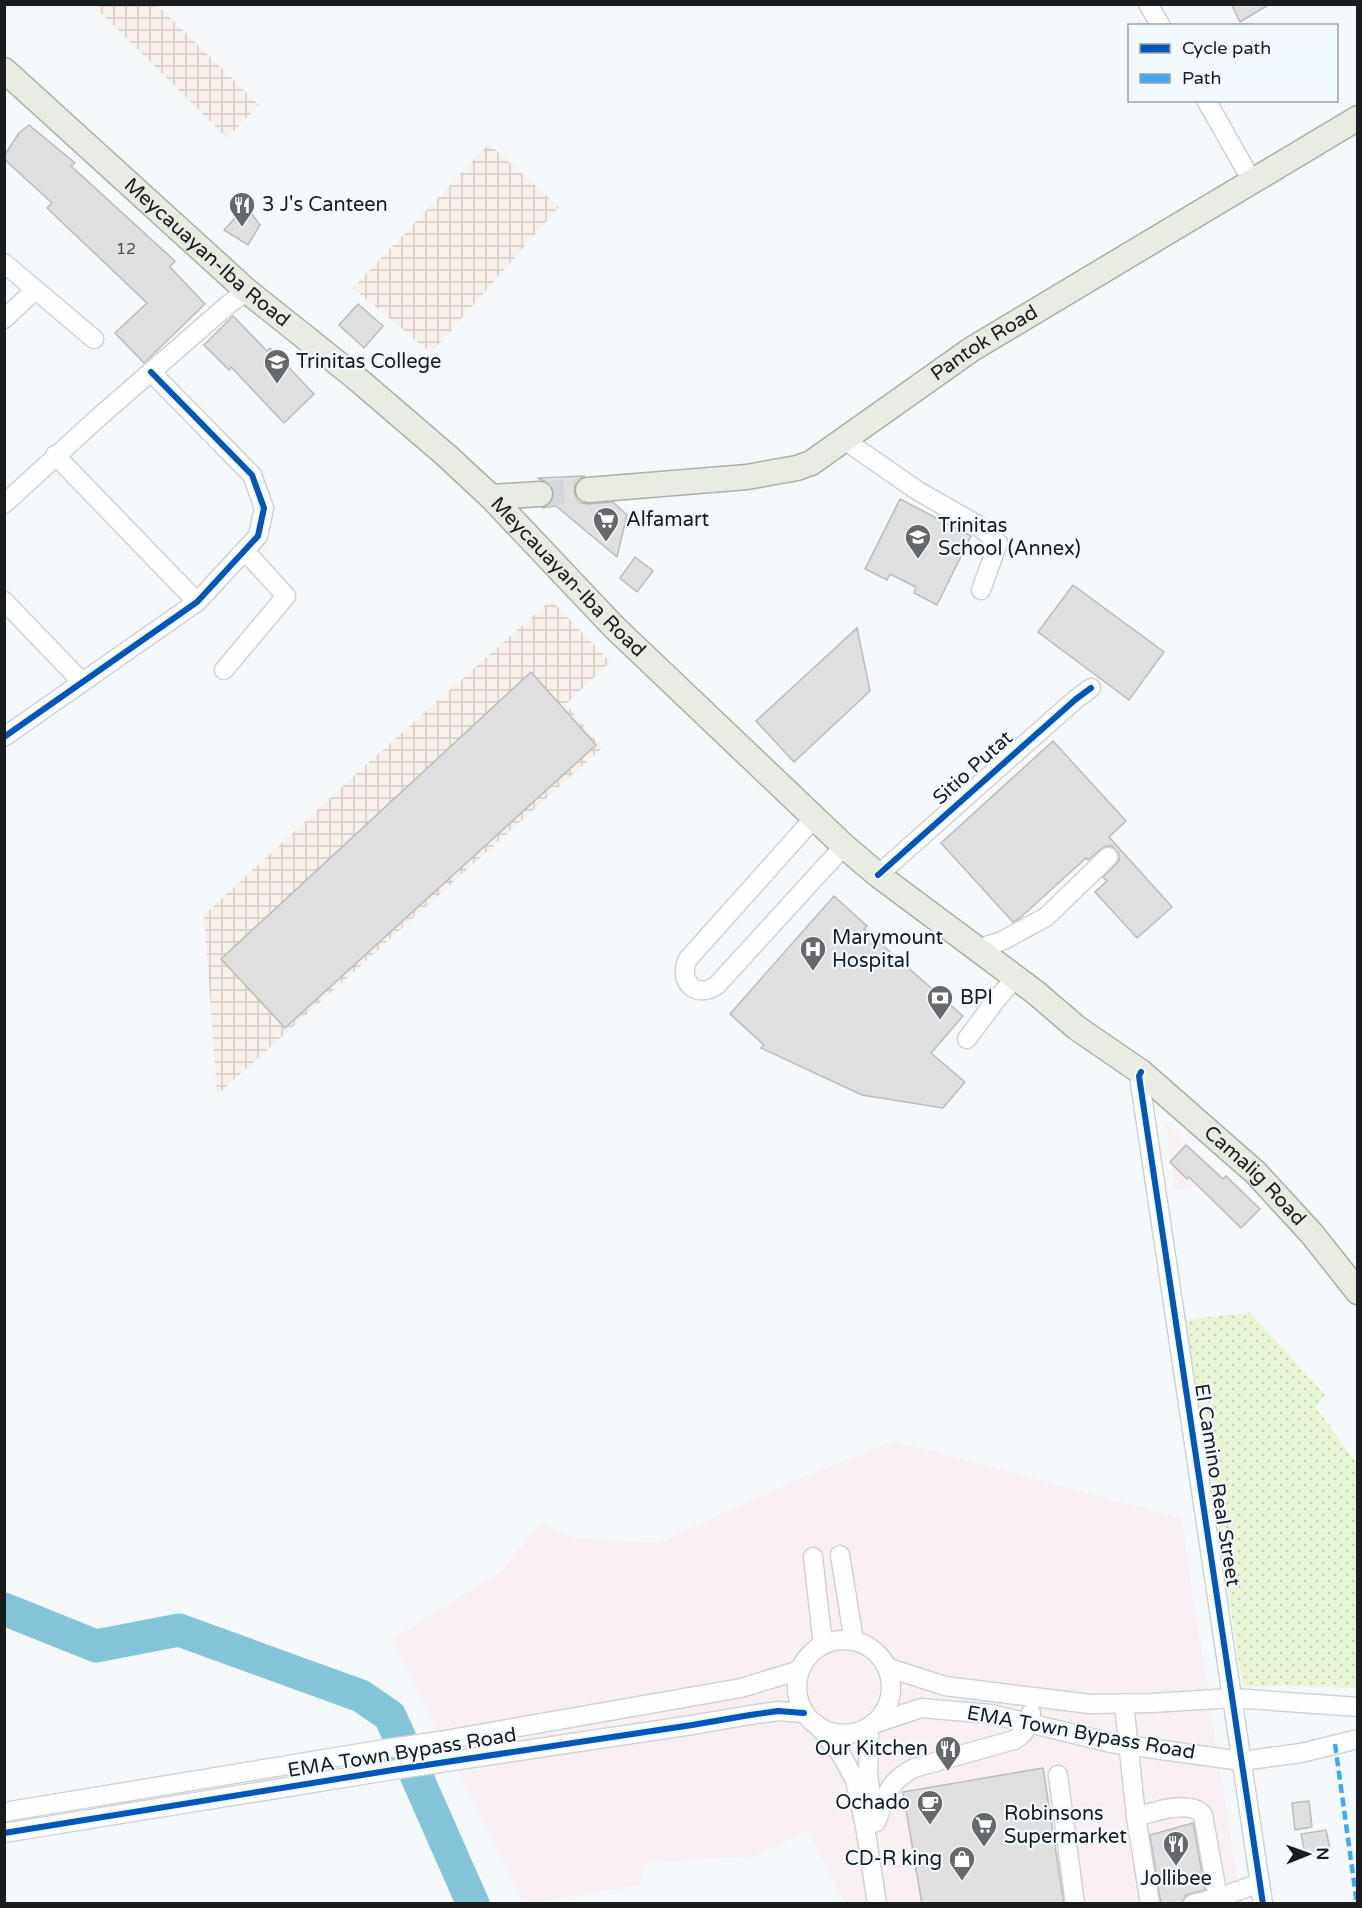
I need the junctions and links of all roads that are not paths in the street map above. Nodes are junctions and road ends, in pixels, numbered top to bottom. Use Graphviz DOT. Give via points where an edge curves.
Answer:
graph roads {
  1 [pos="1148,4"];
  2 [pos="1160,24"];
  3 [pos="4,70"];
  4 [pos="1207,102"];
  5 [pos="1358,118"];
  6 [pos="1252,181"];
  7 [pos="4,263"];
  8 [pos="35,290"];
  9 [pos="247,291"];
  10 [pos="4,319"];
  11 [pos="94,339"];
  12 [pos="151,372"];
  13 [pos="843,439"];
  14 [pos="56,455"];
  15 [pos="588,489"];
  16 [pos="540,494"];
  17 [pos="491,497"];
  18 [pos="4,504"];
  19 [pos="245,551"];
  20 [pos="981,590"];
  21 [pos="4,602"];
  22 [pos="197,602"];
  23 [pos="224,670"];
  24 [pos="82,682"];
  25 [pos="1091,688"];
  26 [pos="4,737"];
  27 [pos="814,818"];
  28 [pos="844,846"];
  29 [pos="1108,857"];
  30 [pos="879,875"];
  31 [pos="975,949"];
  32 [pos="1015,978"];
  33 [pos="967,1039"];
  34 [pos="1141,1072"];
  35 [pos="1358,1292"];
  36 [pos="840,1555"];
  37 [pos="813,1557"];
  38 [pos="854,1641"];
  39 [pos="823,1645"];
  40 [pos="886,1667"];
  41 [pos="800,1670"];
  42 [pos="1033,1696"];
  43 [pos="1233,1698"];
  44 [pos="1124,1703"];
  45 [pos="1358,1707"];
  46 [pos="804,1713"];
  47 [pos="1029,1723"];
  48 [pos="873,1726"];
  49 [pos="821,1729"];
  50 [pos="1358,1739"];
  51 [pos="1128,1745"];
  52 [pos="382,1749"];
  53 [pos="1242,1761"];
  54 [pos="385,1771"];
  55 [pos="1058,1775"];
  56 [pos="4,1812"];
  57 [pos="1136,1817"];
  58 [pos="871,1824"];
  59 [pos="4,1833"];
  60 [pos="1260,1884"];
  61 [pos="1218,1898"];
  62 [pos="877,1904"];
  63 [pos="886,1904"];
  64 [pos="1075,1904"];
  65 [pos="1150,1904"];
  66 [pos="1192,1904"];
  67 [pos="1263,1904"];
  1 -- 2 [label="street"];
  3 -- 9 [label="main road, Meycauayan-Iba Road"];
  4 -- 6 [label="street"];
  5 -- 6 [label="main road, Pantok Road"];
  6 -- 13 [label="main road, Pantok Road" via="972,350"];
  7 -- 8 [label="street"];
  8 -- 10 [label="street"];
  8 -- 11 [label="street"];
  9 -- 12 [label="street"];
  9 -- 17 [label="main road, Meycauayan-Iba Road" via="356,377"];
  12 -- 14 [label="street"];
  12 -- 19 [label="street" via="252,475 264,508 258,536"];
  13 -- 15 [label="main road, Pantok Road" via="811,463 797,468 747,477"];
  13 -- 20 [label="street" via="918,491 976,524 998,543"];
  14 -- 18 [label="street"];
  14 -- 22 [label="street"];
  16 -- 17 [label="main road"];
  17 -- 27 [label="main road, Meycauayan-Iba Road" via="614,627"];
  19 -- 22 [label="street"];
  19 -- 23 [label="street" via="286,596"];
  21 -- 24 [label="street"];
  22 -- 24 [label="street"];
  24 -- 26 [label="street"];
  25 -- 30 [label="street, Sitio Putat"];
  27 -- 28 [label="main road, Meycauayan-Iba Road"];
  27 -- 28 [label="street" via="688,959 684,971 693,988 705,991 717,985"];
  28 -- 30 [label="main road, Meycauayan-Iba Road"];
  29 -- 31 [label="street" via="1046,917 1002,941"];
  30 -- 31 [label="main road, Meycauayan-Iba Road"];
  31 -- 32 [label="main road, Meycauayan-Iba Road"];
  32 -- 33 [label="street"];
  32 -- 34 [label="main road, Meycauayan-Iba Road" via="1077,1028"];
  34 -- 35 [label="main road, Camalig Road" via="1256,1173"];
  34 -- 43 [label="street, El Camino Real Street"];
  36 -- 38 [label="street"];
  37 -- 39 [label="street"];
  38 -- 39 [label="street"];
  38 -- 40 [label="street" via="873,1651"];
  39 -- 41 [label="street" via="813,1651"];
  40 -- 42 [label="street, EMA Town Bypass Road" via="945,1686"];
  40 -- 48 [label="street" via="891,1688 889,1700"];
  41 -- 46 [label="street" via="797,1692"];
  41 -- 52 [label="street, EMA Town Bypass Road" via="741,1688"];
  42 -- 44 [label="street, EMA Town Bypass Road" via="1090,1704"];
  42 -- 47 [label="street"];
  43 -- 44 [label="street, EMA Town Bypass Road"];
  43 -- 45 [label="street, EMA Town Bypass Road"];
  43 -- 53 [label="street, El Camino Real Street"];
  44 -- 51 [label="street"];
  46 -- 49 [label="street"];
  46 -- 54 [label="street, EMA Town Bypass Road" via="750,1714"];
  47 -- 48 [label="street, EMA Town Bypass Road" via="991,1714 921,1708"];
  47 -- 51 [label="street, EMA Town Bypass Road"];
  47 -- 58 [label="street" via="1023,1735 1014,1740 901,1775 891,1785"];
  48 -- 49 [label="street" via="844,1735"];
  48 -- 58 [label="street" via="868,1777"];
  49 -- 58 [label="street" via="855,1780"];
  50 -- 53 [label="street, EMA Town Bypass Road" via="1301,1753"];
  51 -- 53 [label="street, EMA Town Bypass Road"];
  51 -- 57 [label="street"];
  52 -- 54 [label="street"];
  52 -- 56 [label="street, EMA Town Bypass Road"];
  53 -- 60 [label="street, El Camino Real Street"];
  54 -- 59 [label="street, EMA Town Bypass Road"];
  55 -- 64 [label="street"];
  57 -- 61 [label="street" via="1187,1806 1199,1810"];
  57 -- 65 [label="street"];
  58 -- 62 [label="street"];
  58 -- 63 [label="street"];
  60 -- 61 [label="street"];
  60 -- 67 [label="street, El Camino Real Street"];
  61 -- 66 [label="street"];
}
